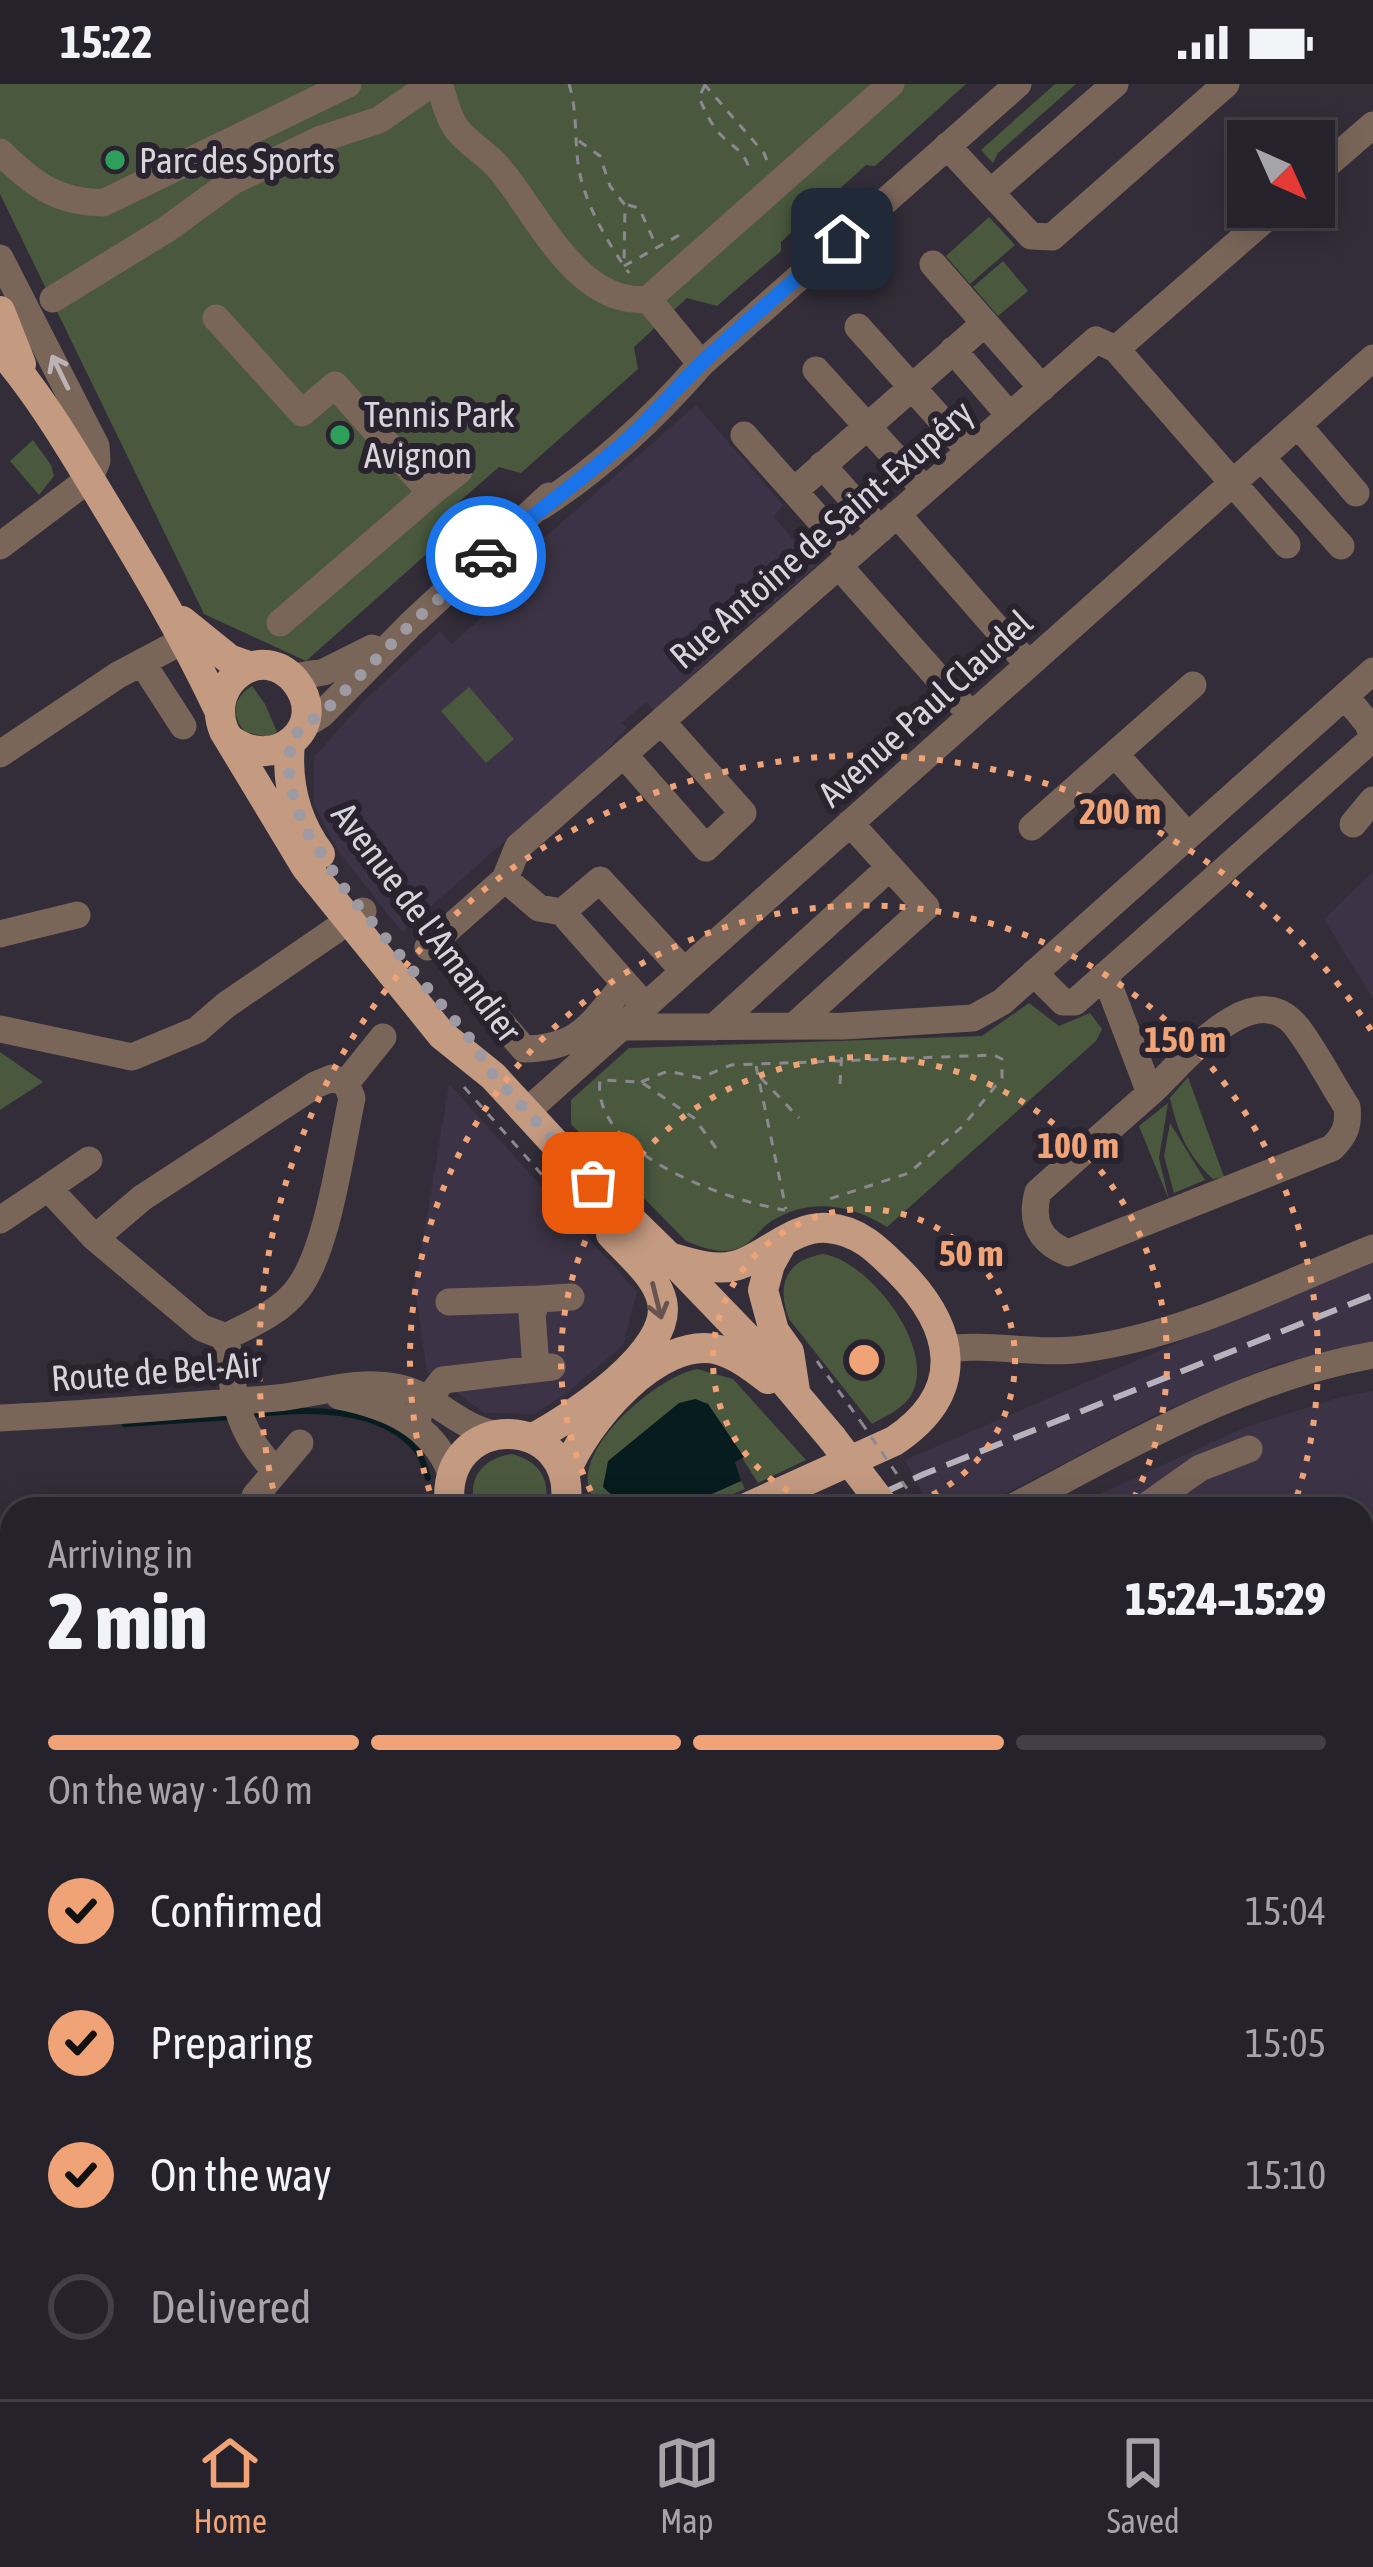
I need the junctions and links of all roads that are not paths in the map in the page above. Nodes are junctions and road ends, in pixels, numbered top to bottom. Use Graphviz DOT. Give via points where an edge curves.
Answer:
graph roads {
  1 [pos="348,84"];
  2 [pos="435,84"];
  3 [pos="891,84"];
  4 [pos="1018,84"];
  5 [pos="1115,84"];
  6 [pos="1226,84"];
  7 [pos="1373,125"];
  8 [pos="947,146"];
  9 [pos="0,152"];
  10 [pos="1335,158"];
  11 [pos="991,192"];
  12 [pos="1255,228"];
  13 [pos="0,258"];
  14 [pos="933,265"];
  15 [pos="53,299"];
  16 [pos="648,299"];
  17 [pos="0,311"];
  18 [pos="216,317"];
  19 [pos="985,323"];
  20 [pos="858,327"];
  21 [pos="0,349"];
  22 [pos="1116,349"];
  23 [pos="953,350"];
  24 [pos="1373,358"];
  25 [pos="701,364"];
  26 [pos="816,370"];
  27 [pos="28,381"];
  28 [pos="911,386"];
  29 [pos="1042,388"];
  30 [pos="1010,416"];
  31 [pos="1298,424"];
  32 [pos="867,426"];
  33 [pos="744,434"];
  34 [pos="969,452"];
  35 [pos="1261,457"];
  36 [pos="822,466"];
  37 [pos="460,470"];
  38 [pos="89,478"];
  39 [pos="1234,481"];
  40 [pos="794,490"];
  41 [pos="925,490"];
  42 [pos="1356,493"];
  43 [pos="431,494"];
  44 [pos="889,522"];
  45 [pos="1287,545"];
  46 [pos="0,546"];
  47 [pos="1341,546"];
  48 [pos="845,560"];
  49 [pos="168,608"];
  50 [pos="280,623"];
  51 [pos="411,624"];
  52 [pos="184,640"];
  53 [pos="143,664"];
  54 [pos="251,667"];
  55 [pos="1373,670"];
  56 [pos="292,677"];
  57 [pos="1192,685"];
  58 [pos="999,690"];
  59 [pos="1345,696"];
  60 [pos="218,708"];
  61 [pos="662,722"];
  62 [pos="183,726"];
  63 [pos="296,735"];
  64 [pos="1373,740"];
  65 [pos="232,741"];
  66 [pos="0,754"];
  67 [pos="1115,754"];
  68 [pos="625,755"];
  69 [pos="1373,800"];
  70 [pos="850,823"];
  71 [pos="1353,824"];
  72 [pos="1032,827"];
  73 [pos="1188,836"];
  74 [pos="890,867"];
  75 [pos="506,879"];
  76 [pos="562,912"];
  77 [pos="77,915"];
  78 [pos="356,916"];
  79 [pos="0,934"];
  80 [pos="428,947"];
  81 [pos="684,971"];
  82 [pos="1034,973"];
  83 [pos="1105,976"];
  84 [pos="626,984"];
  85 [pos="645,1006"];
  86 [pos="494,1013"];
  87 [pos="795,1025"];
  88 [pos="622,1027"];
  89 [pos="714,1027"];
  90 [pos="0,1029"];
  91 [pos="383,1037"];
  92 [pos="346,1083"];
  93 [pos="1150,1093"];
  94 [pos="526,1112"];
  95 [pos="89,1160"];
  96 [pos="48,1188"];
  97 [pos="599,1209"];
  98 [pos="0,1220"];
  99 [pos="785,1226"];
  100 [pos="95,1238"];
  101 [pos="1373,1248"];
  102 [pos="669,1257"];
  103 [pos="571,1297"];
  104 [pos="538,1299"];
  105 [pos="448,1302"];
  106 [pos="226,1337"];
  107 [pos="944,1349"];
  108 [pos="1373,1355"];
  109 [pos="795,1391"];
  110 [pos="317,1393"];
  111 [pos="425,1398"];
  112 [pos="235,1401"];
  113 [pos="0,1418"];
  114 [pos="417,1426"];
  115 [pos="495,1434"];
  116 [pos="533,1438"];
  117 [pos="300,1443"];
  118 [pos="1249,1449"];
  119 [pos="276,1471"];
  120 [pos="451,1473"];
  121 [pos="255,1496"];
  122 [pos="450,1497"];
  123 [pos="569,1497"];
  124 [pos="770,1497"];
  125 [pos="877,1497"];
  126 [pos="1032,1497"];
  127 [pos="1159,1497"];
  1 -- 9 [label="street" via="103,203 71,202"];
  2 -- 15 [label="street" via="379,120 233,182"];
  2 -- 16 [label="street" via="456,128 499,168 572,264 629,302"];
  3 -- 16 [label="street"];
  4 -- 8 [label="street"];
  5 -- 11 [label="street"];
  6 -- 11 [label="street" via="1052,237 1031,236"];
  7 -- 10 [label="street"];
  8 -- 11 [label="street"];
  8 -- 25 [label="street"];
  12 -- 22 [label="street, Rue Antoine de Saint-Exupéry"];
  38 -- 13 [label="street, one-way" via="96,446"];
  14 -- 19 [label="street"];
  16 -- 25 [label="street"];
  17 -- 27 [label="main road"];
  18 -- 43 [label="street" via="302,413 335,385"];
  19 -- 23 [label="street"];
  19 -- 29 [label="street"];
  20 -- 28 [label="street"];
  21 -- 27 [label="main road"];
  22 -- 29 [label="street, Rue Antoine de Saint-Exupéry" via="1096,340"];
  22 -- 39 [label="street"];
  23 -- 28 [label="street"];
  23 -- 30 [label="street"];
  24 -- 31 [label="street, Avenue Paul Claudel"];
  25 -- 51 [label="street" via="650,398"];
  26 -- 32 [label="street"];
  27 -- 38 [label="main road"];
  28 -- 32 [label="street"];
  28 -- 34 [label="street"];
  29 -- 30 [label="street, Rue Antoine de Saint-Exupéry"];
  30 -- 34 [label="street, Rue Antoine de Saint-Exupéry"];
  31 -- 35 [label="street, Avenue Paul Claudel"];
  31 -- 42 [label="street"];
  32 -- 36 [label="street"];
  32 -- 41 [label="street"];
  33 -- 40 [label="street"];
  34 -- 41 [label="street, Rue Antoine de Saint-Exupéry"];
  35 -- 39 [label="street, Avenue Paul Claudel"];
  35 -- 47 [label="street"];
  36 -- 40 [label="street"];
  36 -- 44 [label="street"];
  37 -- 43 [label="street"];
  38 -- 46 [label="street"];
  38 -- 49 [label="main road"];
  39 -- 45 [label="street"];
  39 -- 58 [label="street, Avenue Paul Claudel"];
  40 -- 48 [label="street"];
  41 -- 44 [label="street, Rue Antoine de Saint-Exupéry"];
  43 -- 50 [label="street"];
  44 -- 48 [label="street, Rue Antoine de Saint-Exupéry"];
  44 -- 58 [label="street"];
  48 -- 58 [label="street"];
  48 -- 61 [label="street, Rue Antoine de Saint-Exupéry"];
  49 -- 52 [label="main road"];
  49 -- 54 [label="main road" via="206,643"];
  51 -- 56 [label="street" via="343,665"];
  51 -- 63 [label="street"];
  52 -- 53 [label="street"];
  52 -- 60 [label="main road"];
  53 -- 62 [label="street"];
  53 -- 66 [label="street"];
  54 -- 56 [label="main road"];
  54 -- 60 [label="main road" via="228,682"];
  55 -- 59 [label="street"];
  56 -- 63 [label="main road" via="305,700"];
  57 -- 67 [label="street"];
  58 -- 70 [label="street, Avenue Paul Claudel"];
  59 -- 64 [label="street"];
  59 -- 73 [label="street"];
  60 -- 65 [label="main road"];
  61 -- 68 [label="street, Rue Antoine de Saint-Exupéry"];
  61 -- 68 [label="street" via="743,813 706,848"];
  63 -- 65 [label="main road" via="267,753"];
  63 -- 78 [label="main road, Avenue de l'Amandier" via="289,782 303,826"];
  64 -- 83 [label="street"];
  65 -- 78 [label="main road, Avenue de l'Amandier" via="288,840"];
  67 -- 72 [label="street"];
  67 -- 73 [label="street"];
  68 -- 75 [label="street, Rue Antoine de Saint-Exupéry" via="518,847"];
  69 -- 71 [label="street"];
  70 -- 74 [label="street"];
  70 -- 81 [label="street, Avenue Paul Claudel"];
  73 -- 82 [label="street"];
  74 -- 87 [label="street" via="926,907"];
  74 -- 89 [label="street"];
  75 -- 76 [label="street" via="539,908"];
  75 -- 80 [label="street, Rue Antoine de Saint-Exupéry"];
  76 -- 81 [label="street" via="600,880"];
  76 -- 84 [label="street"];
  77 -- 79 [label="street"];
  78 -- 90 [label="street" via="197,1030 132,1058"];
  78 -- 94 [label="main road, Avenue de l'Amandier" via="442,1035"];
  81 -- 85 [label="street, Avenue Paul Claudel"];
  82 -- 83 [label="street" via="1063,1002 1075,1002"];
  82 -- 87 [label="street" via="973,1018"];
  83 -- 93 [label="street"];
  84 -- 85 [label="street"];
  84 -- 86 [label="street" via="560,1048 524,1049"];
  85 -- 88 [label="street, Avenue Paul Claudel"];
  87 -- 89 [label="street"];
  88 -- 89 [label="street"];
  88 -- 94 [label="street, Avenue Paul Claudel"];
  91 -- 92 [label="street"];
  92 -- 100 [label="street" via="315,1085 142,1198"];
  92 -- 106 [label="street" via="352,1098 318,1250 298,1290"];
  93 -- 93 [label="street" via="1038,1192 1036,1227 1048,1245 1068,1253 1332,1148 1348,1121 1295,1025 1268,1008 1236,1015"];
  94 -- 97 [label="main road, Avenue de l'Amandier"];
  95 -- 96 [label="street"];
  96 -- 98 [label="street"];
  96 -- 100 [label="street"];
  97 -- 102 [label="main road, Avenue de l'Amandier"];
  97 -- 116 [label="main road, one-way" via="658,1289 662,1320 602,1392"];
  99 -- 102 [label="main road" via="732,1267"];
  99 -- 107 [label="main road" via="863,1238 923,1296"];
  99 -- 109 [label="main road" via="763,1290 789,1352"];
  100 -- 106 [label="street" via="202,1328"];
  101 -- 107 [label="street" via="1151,1336 1079,1350"];
  102 -- 109 [label="main road, Avenue de l'Amandier"];
  103 -- 104 [label="street"];
  104 -- 105 [label="street"];
  104 -- 111 [label="street" via="532,1312 544,1368 443,1380"];
  106 -- 112 [label="street"];
  107 -- 124 [label="main road" via="938,1394 911,1429"];
  108 -- 126 [label="street" via="1262,1384"];
  109 -- 123 [label="main road" via="718,1350 663,1358 577,1446"];
  109 -- 125 [label="main road, Avenue de l'Amandier, bridge"];
  110 -- 111 [label="street, Route de Bel-Air" via="393,1386"];
  110 -- 112 [label="street, Route de Bel-Air"];
  110 -- 114 [label="street, Route de Bel-Air" via="367,1402"];
  111 -- 114 [label="street"];
  111 -- 115 [label="street, Route de Bel-Air"];
  112 -- 113 [label="street, Route de Bel-Air"];
  112 -- 119 [label="street" via="252,1446"];
  114 -- 120 [label="street, Route de Bel-Air"];
  115 -- 116 [label="main road"];
  115 -- 120 [label="main road" via="468,1448"];
  116 -- 123 [label="main road" via="547,1447"];
  117 -- 119 [label="street"];
  118 -- 127 [label="street" via="1200,1468"];
  119 -- 121 [label="street"];
  120 -- 122 [label="main road"];
}
